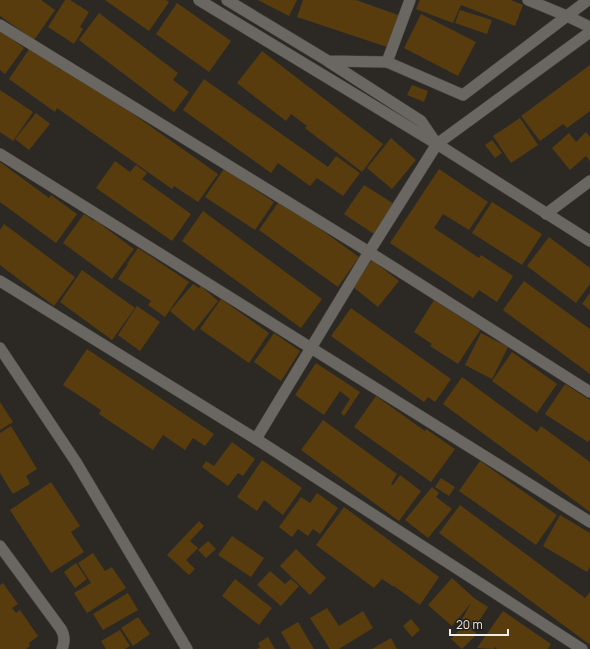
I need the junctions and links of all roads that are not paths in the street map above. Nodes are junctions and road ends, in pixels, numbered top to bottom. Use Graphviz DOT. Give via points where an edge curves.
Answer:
graph roads {
  1 [pos="199,0"];
  2 [pos="227,0"];
  3 [pos="410,0"];
  4 [pos="528,0"];
  5 [pos="588,0"];
  6 [pos="567,16"];
  7 [pos="0,25"];
  8 [pos="590,27"];
  9 [pos="590,32"];
  10 [pos="328,61"];
  11 [pos="388,62"];
  12 [pos="437,144"];
  13 [pos="0,154"];
  14 [pos="590,182"];
  15 [pos="546,214"];
  16 [pos="590,241"];
  17 [pos="369,252"];
  18 [pos="0,281"];
  19 [pos="0,348"];
  20 [pos="311,348"];
  21 [pos="590,392"];
  22 [pos="256,439"];
  23 [pos="590,522"];
  24 [pos="0,546"];
  25 [pos="65,647"];
  26 [pos="187,649"];
  27 [pos="582,649"];
  1 -- 12 [label="street"];
  2 -- 10 [label="street"];
  3 -- 11 [label="street"];
  4 -- 6 [label="street"];
  5 -- 6 [label="street"];
  6 -- 8 [label="street"];
  6 -- 11 [label="street" via="463,95"];
  7 -- 17 [label="street"];
  9 -- 12 [label="street"];
  10 -- 11 [label="street"];
  10 -- 12 [label="street" via="421,121"];
  12 -- 15 [label="street"];
  12 -- 17 [label="street"];
  13 -- 20 [label="street"];
  14 -- 15 [label="street"];
  15 -- 16 [label="street"];
  17 -- 20 [label="street"];
  17 -- 21 [label="street"];
  18 -- 22 [label="street"];
  19 -- 26 [label="street" via="76,462"];
  20 -- 22 [label="street"];
  20 -- 23 [label="street"];
  22 -- 27 [label="street"];
  24 -- 25 [label="street" via="61,629"];
}
